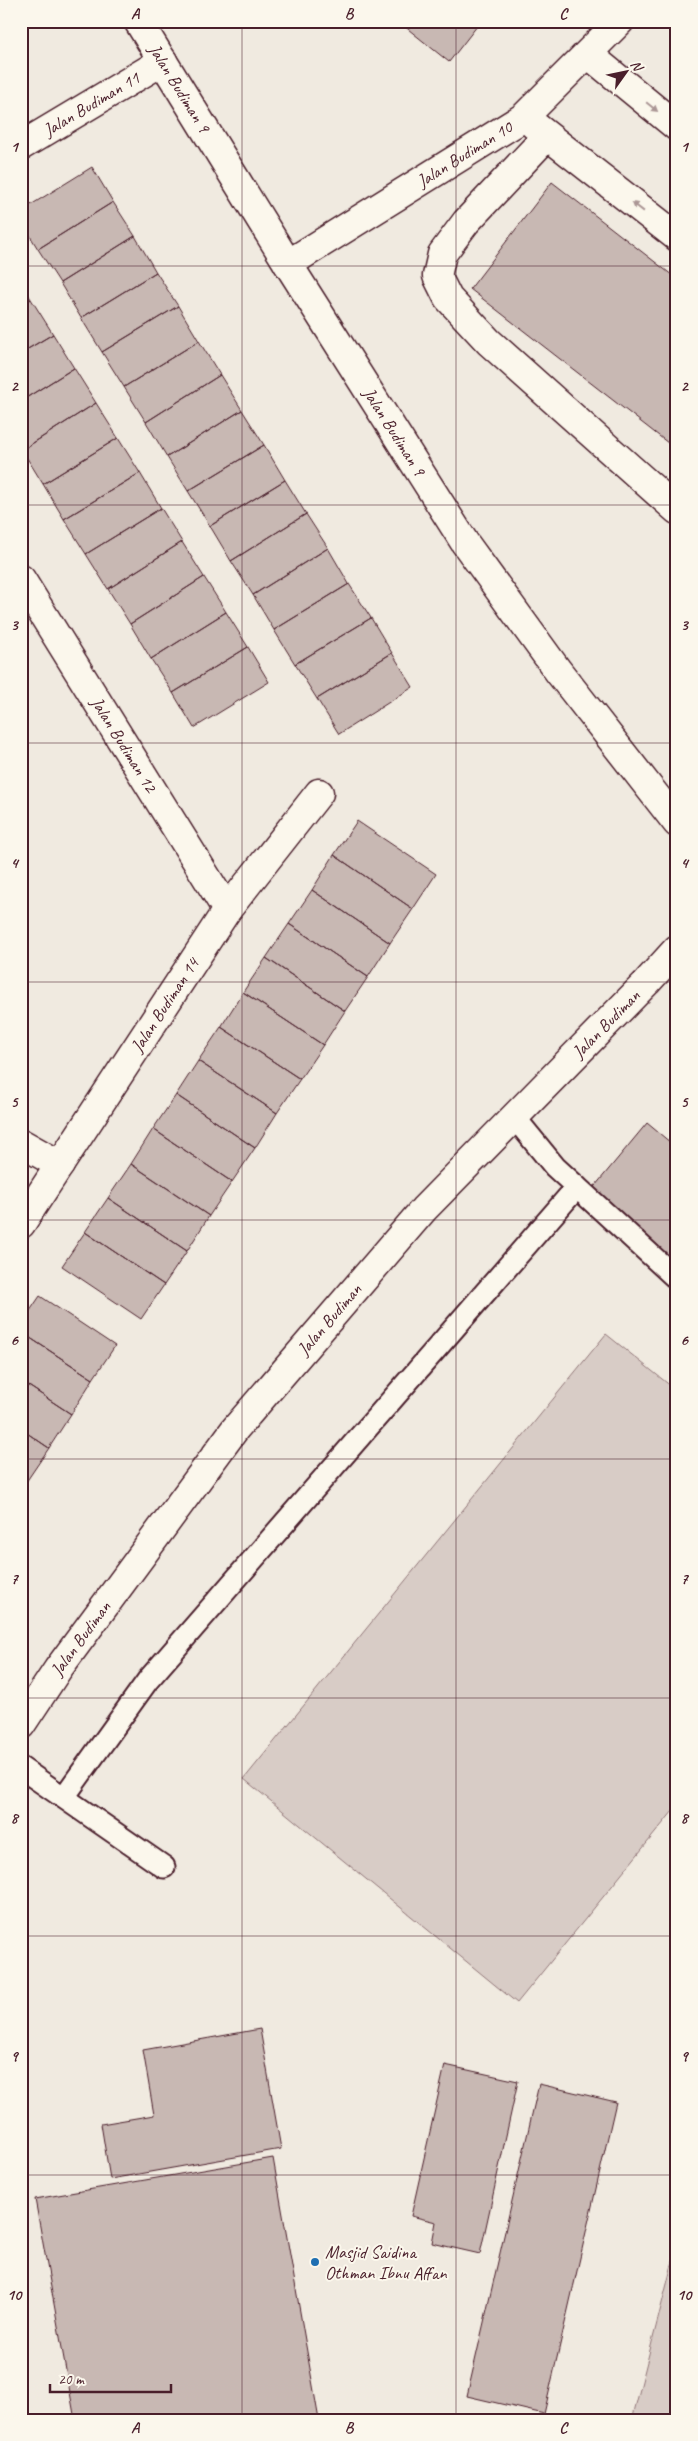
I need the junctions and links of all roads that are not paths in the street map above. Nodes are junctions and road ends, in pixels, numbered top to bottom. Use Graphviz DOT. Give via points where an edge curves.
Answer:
graph roads {
  1 [pos="138,21"];
  2 [pos="620,21"];
  3 [pos="588,54"];
  4 [pos="163,61"];
  5 [pos="524,117"];
  6 [pos="677,128"];
  7 [pos="548,136"];
  8 [pos="21,146"];
  9 [pos="677,237"];
  10 [pos="288,264"];
  11 [pos="677,510"];
  12 [pos="21,579"];
  13 [pos="319,793"];
  14 [pos="677,823"];
  15 [pos="227,910"];
  16 [pos="677,948"];
  17 [pos="514,1118"];
  18 [pos="21,1143"];
  19 [pos="60,1165"];
  20 [pos="577,1187"];
  21 [pos="21,1224"];
  22 [pos="677,1279"];
  23 [pos="21,1724"];
  24 [pos="21,1768"];
  25 [pos="64,1797"];
  26 [pos="164,1867"];
  1 -- 4 [label="street, Jalan Budiman 9"];
  2 -- 3 [label="street, Jalan Budiman 10"];
  3 -- 5 [label="street, Jalan Budiman 10"];
  3 -- 6 [label="street, one-way"];
  4 -- 8 [label="street, Jalan Budiman 11"];
  4 -- 10 [label="street, Jalan Budiman 9"];
  5 -- 7 [label="street"];
  5 -- 10 [label="street, Jalan Budiman 10"];
  9 -- 7 [label="street, one-way"];
  7 -- 11 [label="street" via="466,222 442,254 438,276 448,298 489,342"];
  10 -- 14 [label="street, Jalan Budiman 9" via="464,543 558,671"];
  12 -- 15 [label="street, Jalan Budiman 12"];
  13 -- 15 [label="street, Jalan Budiman 14"];
  15 -- 19 [label="street, Jalan Budiman 14"];
  16 -- 17 [label="street, Jalan Budiman"];
  17 -- 20 [label="lane" via="555,1167"];
  17 -- 23 [label="street, Jalan Budiman" via="424,1209 235,1429"];
  18 -- 19 [label="street"];
  19 -- 21 [label="street, Jalan Budiman 14"];
  20 -- 22 [label="lane"];
  20 -- 25 [label="lane" via="148,1680"];
  24 -- 25 [label="lane"];
  25 -- 26 [label="lane"];
}
